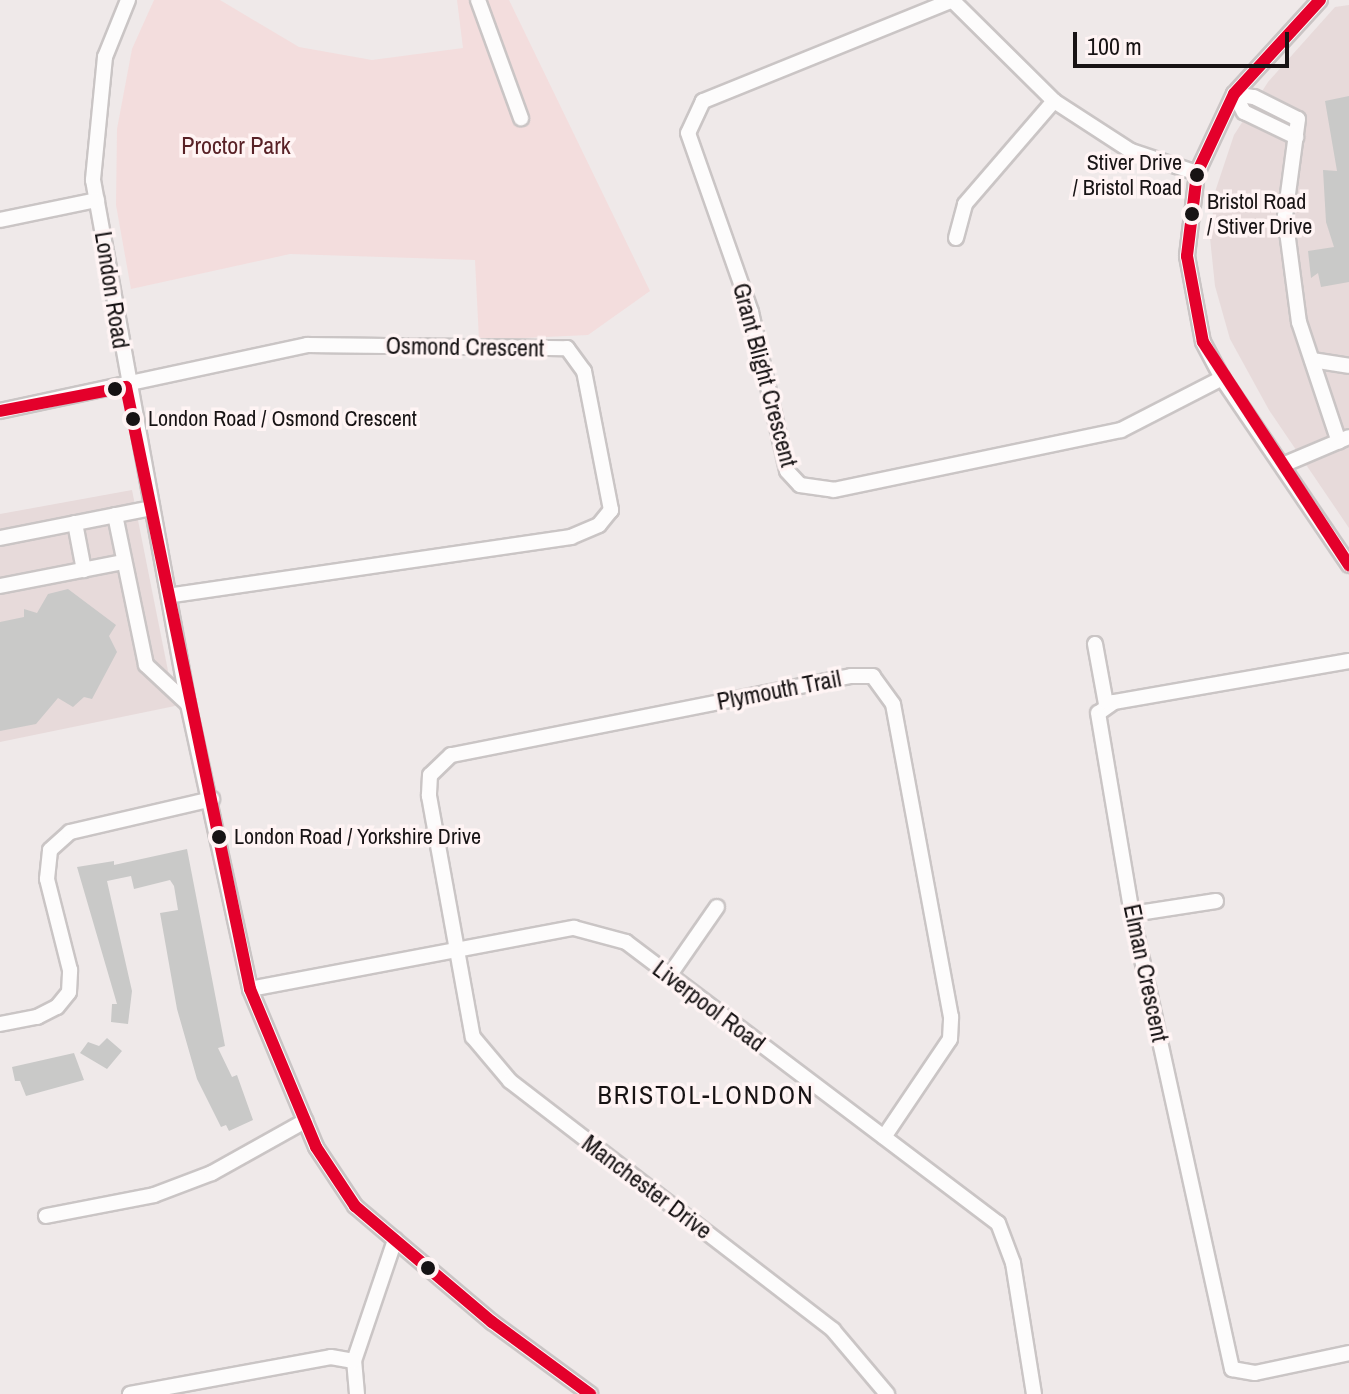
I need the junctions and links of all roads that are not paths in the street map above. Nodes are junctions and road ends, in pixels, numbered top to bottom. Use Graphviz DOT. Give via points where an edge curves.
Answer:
graph roads {
  1 [pos="478,0"];
  2 [pos="952,0"];
  3 [pos="1320,0"];
  4 [pos="123,2"];
  5 [pos="1234,94"];
  6 [pos="1054,101"];
  7 [pos="521,118"];
  8 [pos="1296,137"];
  9 [pos="1197,173"];
  10 [pos="97,200"];
  11 [pos="0,220"];
  12 [pos="956,238"];
  13 [pos="1312,360"];
  14 [pos="1349,366"];
  15 [pos="1222,378"];
  16 [pos="126,387"];
  17 [pos="0,411"];
  18 [pos="1344,439"];
  19 [pos="1285,464"];
  20 [pos="151,508"];
  21 [pos="115,515"];
  22 [pos="75,523"];
  23 [pos="0,538"];
  24 [pos="124,562"];
  25 [pos="1349,565"];
  26 [pos="84,570"];
  27 [pos="0,586"];
  28 [pos="169,596"];
  29 [pos="1095,644"];
  30 [pos="1349,661"];
  31 [pos="188,704"];
  32 [pos="1106,704"];
  33 [pos="212,799"];
  34 [pos="1216,901"];
  35 [pos="717,907"];
  36 [pos="1132,914"];
  37 [pos="458,950"];
  38 [pos="669,976"];
  39 [pos="250,989"];
  40 [pos="0,1024"];
  41 [pos="305,1121"];
  42 [pos="884,1137"];
  43 [pos="46,1216"];
  44 [pos="395,1240"];
  45 [pos="1349,1353"];
  46 [pos="354,1361"];
  47 [pos="130,1394"];
  48 [pos="357,1394"];
  49 [pos="590,1394"];
  50 [pos="887,1394"];
  51 [pos="1034,1394"];
  1 -- 7 [label="street"];
  2 -- 6 [label="street"];
  2 -- 15 [label="street, Grant Blight Crescent" via="703,101 688,133 751,312 787,471 800,485 834,490 1121,430"];
  3 -- 5 [label="street"];
  4 -- 10 [label="street, London Road" via="105,57 93,180"];
  5 -- 8 [label="street" via="1244,112"];
  5 -- 8 [label="street" via="1254,97 1298,119"];
  5 -- 9 [label="street"];
  6 -- 9 [label="street" via="1131,151"];
  6 -- 12 [label="street" via="973,192"];
  8 -- 13 [label="street" via="1285,216 1299,322"];
  9 -- 15 [label="street" via="1187,256 1203,342"];
  10 -- 11 [label="street"];
  10 -- 16 [label="street, London Road"];
  13 -- 14 [label="street"];
  13 -- 18 [label="street"];
  15 -- 19 [label="street"];
  16 -- 17 [label="street"];
  16 -- 20 [label="street, London Road"];
  16 -- 28 [label="street, Osmond Crescent" via="307,345 567,348 584,371 611,510 599,525 571,537"];
  18 -- 19 [label="street"];
  19 -- 25 [label="street"];
  20 -- 21 [label="street"];
  20 -- 28 [label="street, London Road"];
  21 -- 22 [label="street"];
  21 -- 24 [label="street"];
  22 -- 23 [label="street"];
  22 -- 26 [label="street"];
  24 -- 26 [label="street"];
  24 -- 31 [label="street" via="146,665"];
  26 -- 27 [label="street"];
  28 -- 31 [label="street, London Road"];
  29 -- 32 [label="street"];
  30 -- 32 [label="street"];
  31 -- 33 [label="street, London Road"];
  32 -- 36 [label="street, Elman Crescent" via="1098,713"];
  33 -- 39 [label="street, London Road"];
  33 -- 40 [label="street" via="70,832 50,850 47,879 70,970 69,992 57,1007 37,1017"];
  34 -- 36 [label="street"];
  35 -- 38 [label="street"];
  36 -- 45 [label="street, Elman Crescent" via="1232,1369 1255,1373"];
  37 -- 38 [label="street, Liverpool Road" via="574,928 626,942"];
  37 -- 39 [label="street, Liverpool Road"];
  37 -- 42 [label="street, Plymouth Trail" via="429,796 430,775 451,755 851,676 873,676 893,704 951,1017 950,1039"];
  37 -- 50 [label="street, Manchester Drive" via="473,1037 510,1081 833,1330"];
  38 -- 42 [label="street, Liverpool Road"];
  39 -- 41 [label="street, London Road"];
  41 -- 43 [label="street" via="212,1173 154,1195"];
  41 -- 44 [label="street, London Road" via="355,1206"];
  42 -- 51 [label="street, Liverpool Road" via="998,1223 1013,1263"];
  44 -- 46 [label="street"];
  44 -- 49 [label="street, London Road" via="492,1322"];
  46 -- 47 [label="street" via="331,1357"];
  46 -- 48 [label="street"];
}
